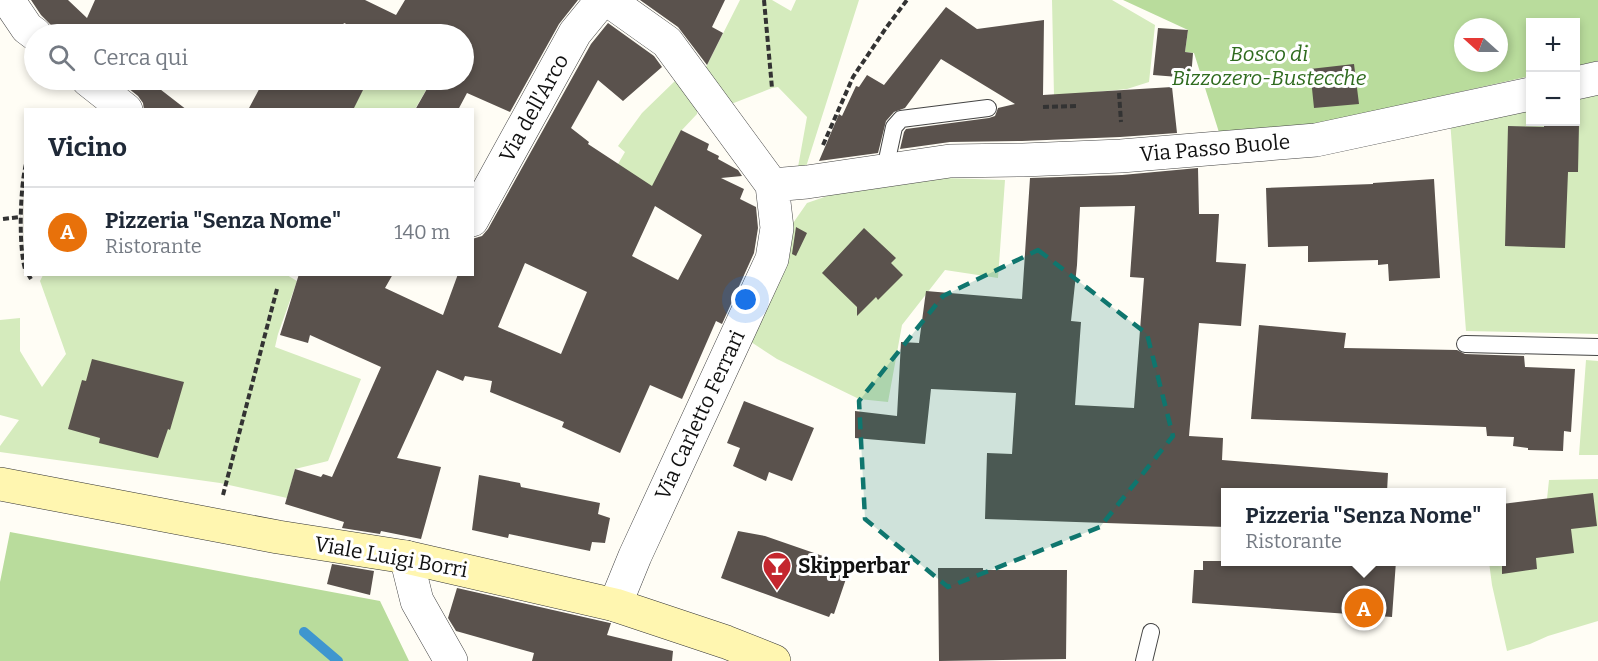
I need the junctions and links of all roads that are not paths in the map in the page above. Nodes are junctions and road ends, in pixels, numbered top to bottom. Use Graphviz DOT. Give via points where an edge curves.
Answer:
graph roads {
  1 [pos="8,0"];
  2 [pos="602,0"];
  3 [pos="608,0"];
  4 [pos="24,24"];
  5 [pos="1598,78"];
  6 [pos="1580,83"];
  7 [pos="101,90"];
  8 [pos="1526,95"];
  9 [pos="123,108"];
  10 [pos="988,108"];
  11 [pos="895,170"];
  12 [pos="772,185"];
  13 [pos="474,216"];
  14 [pos="1465,344"];
  15 [pos="1598,347"];
  16 [pos="0,484"];
  17 [pos="406,557"];
  18 [pos="615,605"];
  19 [pos="1151,632"];
  20 [pos="451,661"];
  21 [pos="774,661"];
  22 [pos="1144,661"];
  1 -- 4 [label="street"];
  2 -- 13 [label="street, Via dell'Arco" via="575,33"];
  3 -- 12 [label="street, Via Carletto Ferrari" via="667,42"];
  5 -- 6 [label="street"];
  7 -- 9 [label="street"];
  8 -- 11 [label="street, Via Passo Buole" via="1316,140 1117,156 950,161"];
  10 -- 11 [label="lane" via="901,119 894,127 888,155"];
  11 -- 12 [label="street, Via Passo Buole"];
  12 -- 18 [label="street, Via Carletto Ferrari" via="777,228 772,259"];
  14 -- 15 [label="lane"];
  16 -- 17 [label="main road, Viale Luigi Borri"];
  17 -- 18 [label="main road, Viale Luigi Borri"];
  17 -- 20 [label="street" via="417,601"];
  18 -- 21 [label="main road, Viale Luigi Borri"];
  19 -- 22 [label="lane"];
}
